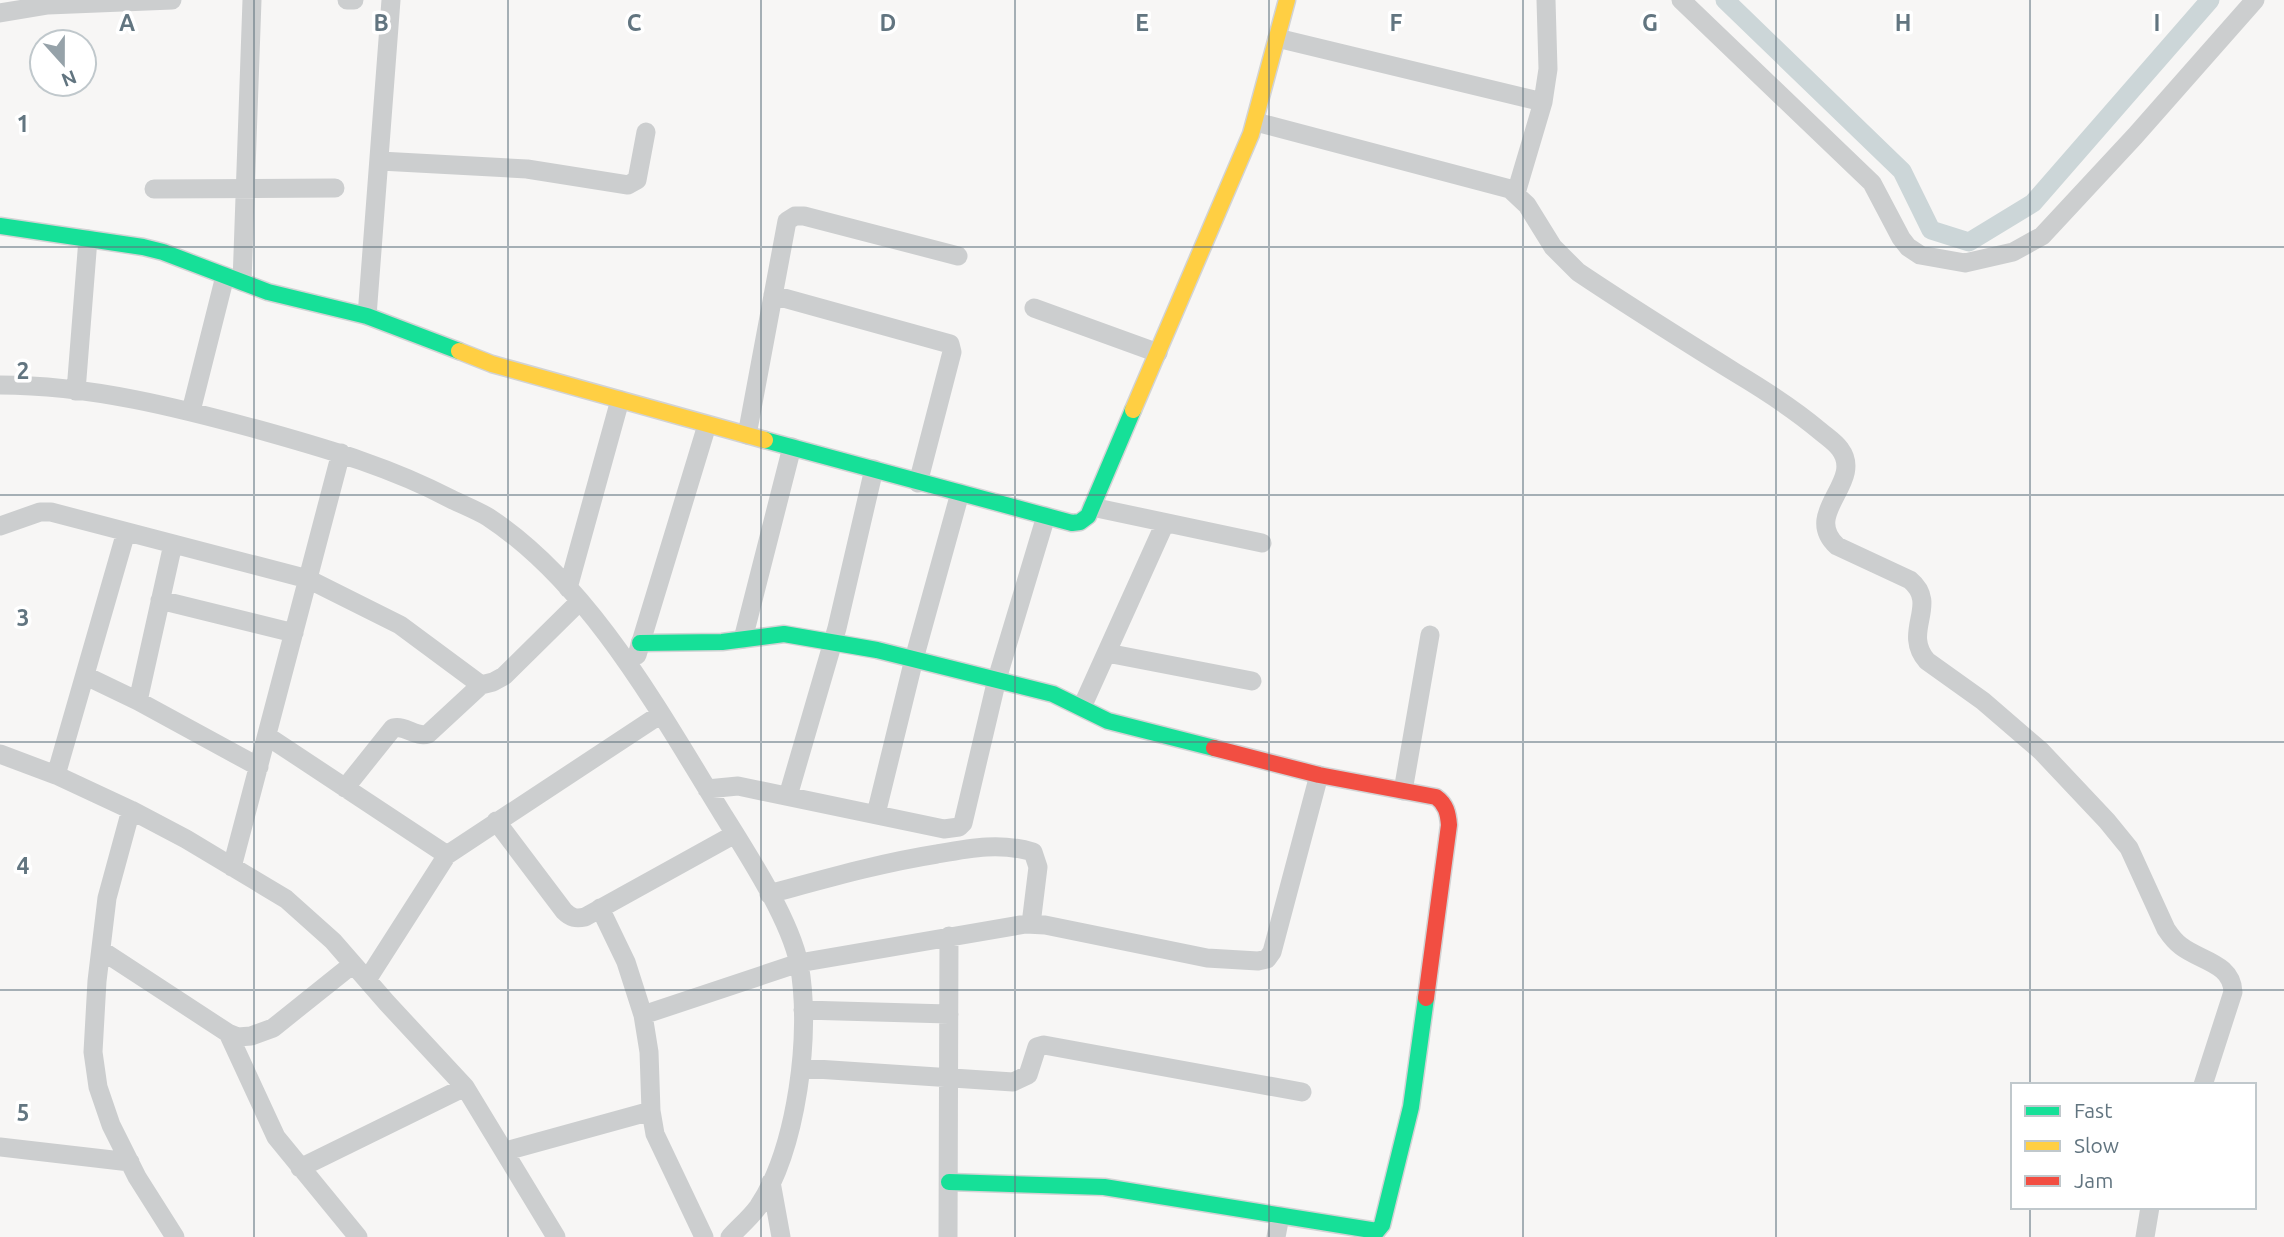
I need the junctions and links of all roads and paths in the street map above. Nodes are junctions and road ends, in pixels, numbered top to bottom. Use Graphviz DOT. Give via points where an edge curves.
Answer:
graph roads {
  1 [pos="172,0"];
  2 [pos="252,0"];
  3 [pos="347,0"];
  4 [pos="354,0"];
  5 [pos="391,0"];
  6 [pos="1287,0"];
  7 [pos="1546,0"];
  8 [pos="1681,0"];
  9 [pos="2255,0"];
  10 [pos="0,13"];
  11 [pos="1277,38"];
  12 [pos="1543,102"];
  13 [pos="1255,122"];
  14 [pos="646,132"];
  15 [pos="380,161"];
  16 [pos="335,188"];
  17 [pos="246,189"];
  18 [pos="154,190"];
  19 [pos="1516,194"];
  20 [pos="0,226"];
  21 [pos="88,239"];
  22 [pos="958,256"];
  23 [pos="234,279"];
  24 [pos="773,295"];
  25 [pos="1034,308"];
  26 [pos="367,316"];
  27 [pos="1158,352"];
  28 [pos="0,385"];
  29 [pos="76,391"];
  30 [pos="620,400"];
  31 [pos="191,411"];
  32 [pos="707,425"];
  33 [pos="747,435"];
  34 [pos="792,447"];
  35 [pos="341,453"];
  36 [pos="874,469"];
  37 [pos="918,483"];
  38 [pos="960,493"];
  39 [pos="1092,507"];
  40 [pos="1046,516"];
  41 [pos="1165,523"];
  42 [pos="0,526"];
  43 [pos="126,532"];
  44 [pos="173,544"];
  45 [pos="1262,544"];
  46 [pos="308,579"];
  47 [pos="574,595"];
  48 [pos="160,600"];
  49 [pos="294,633"];
  50 [pos="1430,635"];
  51 [pos="743,639"];
  52 [pos="833,642"];
  53 [pos="640,643"];
  54 [pos="1107,653"];
  55 [pos="915,659"];
  56 [pos="632,671"];
  57 [pos="86,676"];
  58 [pos="996,679"];
  59 [pos="1252,681"];
  60 [pos="481,685"];
  61 [pos="138,701"];
  62 [pos="1082,707"];
  63 [pos="661,714"];
  64 [pos="267,736"];
  65 [pos="0,754"];
  66 [pos="258,767"];
  67 [pos="56,775"];
  68 [pos="1319,775"];
  69 [pos="345,788"];
  70 [pos="707,789"];
  71 [pos="1403,790"];
  72 [pos="788,796"];
  73 [pos="131,810"];
  74 [pos="876,814"];
  75 [pos="496,821"];
  76 [pos="959,827"];
  77 [pos="735,834"];
  78 [pos="976,847"];
  79 [pos="447,855"];
  80 [pos="232,867"];
  81 [pos="769,894"];
  82 [pos="600,908"];
  83 [pos="1031,924"];
  84 [pos="949,936"];
  85 [pos="101,950"];
  86 [pos="799,963"];
  87 [pos="353,964"];
  88 [pos="367,980"];
  89 [pos="803,1010"];
  90 [pos="949,1014"];
  91 [pos="643,1015"];
  92 [pos="228,1032"];
  93 [pos="802,1069"];
  94 [pos="949,1079"];
  95 [pos="2204,1083"];
  96 [pos="465,1087"];
  97 [pos="1302,1092"];
  98 [pos="651,1111"];
  99 [pos="0,1147"];
  100 [pos="506,1152"];
  101 [pos="130,1162"];
  102 [pos="300,1168"];
  103 [pos="771,1182"];
  104 [pos="949,1182"];
  105 [pos="2150,1209"];
  106 [pos="1280,1216"];
  107 [pos="732,1236"];
  108 [pos="175,1237"];
  109 [pos="358,1237"];
  110 [pos="556,1237"];
  111 [pos="704,1237"];
  112 [pos="781,1237"];
  113 [pos="948,1237"];
  114 [pos="1276,1237"];
  115 [pos="2145,1237"];
  1 -- 10 [label="street" via="48,5"];
  2 -- 17 [label="street"];
  3 -- 4 [label="street"];
  5 -- 15 [label="street"];
  6 -- 11 [label="street"];
  7 -- 12 [label="street" via="1548,68"];
  8 -- 9 [label="street" via="1872,183 1908,247 1920,256 1965,263 2013,252 2042,236"];
  11 -- 12 [label="street"];
  11 -- 13 [label="street"];
  12 -- 19 [label="street"];
  13 -- 19 [label="street"];
  13 -- 27 [label="street"];
  14 -- 15 [label="street" via="637,180 628,185 527,169"];
  15 -- 26 [label="street"];
  16 -- 17 [label="street"];
  17 -- 18 [label="street"];
  17 -- 23 [label="street"];
  19 -- 95 [label="street" via="1562,258 1578,272 1794,409 1839,447 1847,467 1827,513 1829,539 1917,586 1924,603 1916,636 1921,654 2041,751 2129,848 2173,939 2230,977 2232,992"];
  20 -- 21 [label="street"];
  21 -- 23 [label="street" via="163,252"];
  21 -- 29 [label="street"];
  22 -- 24 [label="street" via="794,216 785,227"];
  23 -- 26 [label="street"];
  23 -- 31 [label="street"];
  24 -- 33 [label="street"];
  24 -- 37 [label="street" via="950,344 952,352"];
  25 -- 27 [label="street"];
  26 -- 30 [label="street" via="470,357"];
  27 -- 39 [label="street"];
  28 -- 29 [label="street"];
  29 -- 31 [label="street"];
  30 -- 32 [label="street"];
  30 -- 47 [label="street"];
  31 -- 35 [label="street"];
  32 -- 33 [label="street"];
  32 -- 53 [label="street"];
  33 -- 34 [label="street"];
  34 -- 36 [label="street"];
  34 -- 51 [label="street"];
  35 -- 46 [label="street"];
  35 -- 47 [label="street" via="414,480 487,517 533,552"];
  36 -- 37 [label="street"];
  36 -- 52 [label="street"];
  37 -- 38 [label="street"];
  38 -- 40 [label="street"];
  38 -- 55 [label="street"];
  39 -- 40 [label="street" via="1080,522"];
  39 -- 41 [label="street"];
  40 -- 58 [label="street"];
  41 -- 45 [label="street"];
  41 -- 54 [label="street"];
  42 -- 43 [label="street" via="45,511"];
  43 -- 44 [label="street"];
  43 -- 57 [label="street"];
  44 -- 46 [label="street"];
  44 -- 48 [label="street"];
  46 -- 49 [label="street"];
  46 -- 60 [label="street" via="400,625"];
  47 -- 56 [label="street"];
  47 -- 60 [label="street" via="504,676"];
  48 -- 49 [label="street"];
  48 -- 61 [label="street"];
  49 -- 64 [label="street"];
  50 -- 71 [label="street"];
  51 -- 52 [label="street" via="784,634"];
  51 -- 53 [label="street"];
  52 -- 55 [label="street"];
  52 -- 72 [label="street"];
  53 -- 56 [label="street"];
  54 -- 59 [label="street"];
  54 -- 62 [label="street"];
  55 -- 58 [label="street"];
  55 -- 74 [label="street"];
  56 -- 63 [label="street"];
  57 -- 61 [label="street"];
  57 -- 67 [label="street"];
  58 -- 62 [label="street"];
  58 -- 76 [label="street"];
  60 -- 69 [label="street" via="428,734 393,728"];
  61 -- 66 [label="street"];
  62 -- 68 [label="street" via="1108,721"];
  63 -- 70 [label="street"];
  63 -- 75 [label="street"];
  64 -- 66 [label="street"];
  64 -- 69 [label="street"];
  65 -- 67 [label="street"];
  66 -- 80 [label="street"];
  67 -- 73 [label="street"];
  68 -- 71 [label="street"];
  68 -- 83 [label="street" via="1272,952 1266,959 1207,958"];
  69 -- 79 [label="street"];
  70 -- 72 [label="street" via="738,786"];
  70 -- 77 [label="street"];
  71 -- 106 [label="street" via="1443,802 1449,825 1415,1083 1382,1225 1371,1232"];
  72 -- 74 [label="street"];
  73 -- 80 [label="street"];
  73 -- 85 [label="street" via="107,898"];
  74 -- 76 [label="street" via="944,829"];
  75 -- 79 [label="street"];
  75 -- 82 [label="street" via="570,917 585,917"];
  76 -- 78 [label="street"];
  77 -- 81 [label="street"];
  77 -- 82 [label="street"];
  78 -- 81 [label="street" via="891,861"];
  78 -- 83 [label="street" via="1014,846 1033,852 1038,866"];
  79 -- 88 [label="street"];
  80 -- 87 [label="street" via="286,899"];
  81 -- 86 [label="street"];
  82 -- 91 [label="street" via="626,962"];
  83 -- 84 [label="street"];
  84 -- 86 [label="street"];
  84 -- 90 [label="street"];
  85 -- 92 [label="street"];
  85 -- 101 [label="street" via="93,1052 98,1087"];
  86 -- 89 [label="street"];
  86 -- 91 [label="street"];
  87 -- 88 [label="street"];
  87 -- 92 [label="street" via="273,1028 251,1036"];
  88 -- 96 [label="street"];
  89 -- 90 [label="street"];
  89 -- 93 [label="street"];
  90 -- 94 [label="street"];
  91 -- 98 [label="street"];
  92 -- 102 [label="street" via="269,1126"];
  93 -- 94 [label="street"];
  93 -- 103 [label="street" via="780,1165"];
  94 -- 97 [label="street" via="1018,1080 1028,1075 1037,1047 1044,1045"];
  94 -- 104 [label="street"];
  96 -- 100 [label="street"];
  96 -- 102 [label="street"];
  98 -- 100 [label="street"];
  98 -- 111 [label="street" via="655,1134"];
  99 -- 101 [label="street"];
  100 -- 110 [label="street"];
  101 -- 108 [label="street"];
  102 -- 109 [label="street"];
  103 -- 107 [label="street" via="757,1208"];
  103 -- 112 [label="street"];
  104 -- 106 [label="street" via="1104,1186"];
  104 -- 113 [label="street"];
  105 -- 115 [label="street"];
  106 -- 114 [label="street"];
}
